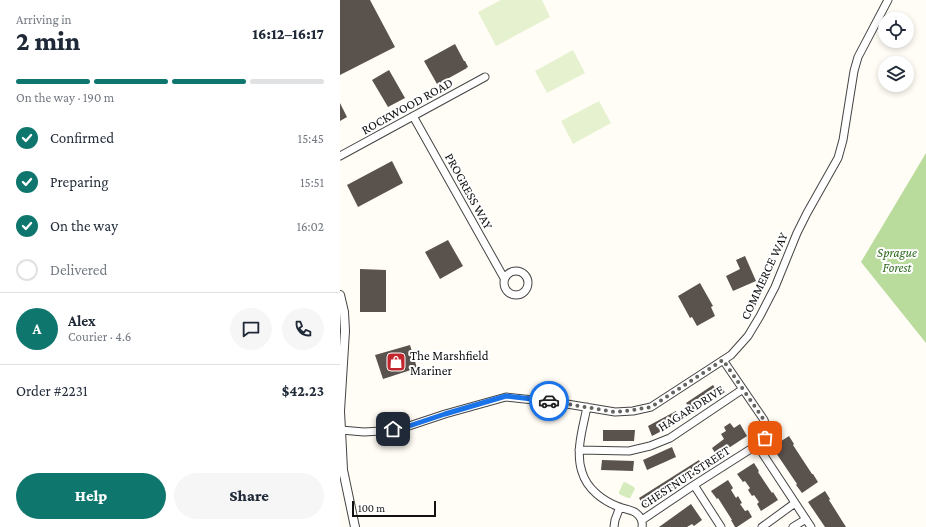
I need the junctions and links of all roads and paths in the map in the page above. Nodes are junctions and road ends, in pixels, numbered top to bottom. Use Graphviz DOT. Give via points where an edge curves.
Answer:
graph roads {
  1 [pos="888,0"];
  2 [pos="485,77"];
  3 [pos="413,116"];
  4 [pos="340,156"];
  5 [pos="504,278"];
  6 [pos="340,295"];
  7 [pos="723,360"];
  8 [pos="743,389"];
  9 [pos="587,407"];
  10 [pos="341,430"];
  11 [pos="757,445"];
  12 [pos="579,450"];
  13 [pos="694,485"];
  14 [pos="796,503"];
  15 [pos="620,507"];
  16 [pos="806,519"];
  17 [pos="642,524"];
  18 [pos="355,527"];
  19 [pos="614,527"];
  20 [pos="721,527"];
  21 [pos="762,527"];
  22 [pos="794,527"];
  23 [pos="812,527"];
  1 -- 7 [label="street, COMMERCE WAY" via="858,57 838,158 804,220 760,316 748,336"];
  2 -- 3 [label="street, ROCKWOOD ROAD"];
  3 -- 4 [label="street, ROCKWOOD ROAD"];
  3 -- 5 [label="street, PROGRESS WAY"];
  6 -- 10 [label="street" via="345,331"];
  7 -- 8 [label="street, CHESTNUT STREET"];
  7 -- 9 [label="street, COMMERCE WAY" via="651,407 615,412"];
  8 -- 11 [label="street, CHESTNUT STREET" via="764,420 767,430 765,438"];
  8 -- 12 [label="street, HAGAR DRIVE" via="670,438 650,446 629,451"];
  9 -- 10 [label="street, COMMERCE WAY" via="506,396 406,427 364,432"];
  9 -- 12 [label="street"];
  10 -- 18 [label="street" via="343,470"];
  11 -- 13 [label="street, CHESTNUT STREET"];
  11 -- 14 [label="street"];
  12 -- 15 [label="street" via="579,460 586,482 600,497"];
  13 -- 17 [label="street, CHESTNUT STREET"];
  13 -- 20 [label="street"];
  14 -- 16 [label="street"];
  14 -- 21 [label="street"];
  15 -- 17 [label="street" via="636,513"];
  15 -- 19 [label="street" via="614,520"];
  16 -- 22 [label="street"];
  16 -- 23 [label="street"];
}
